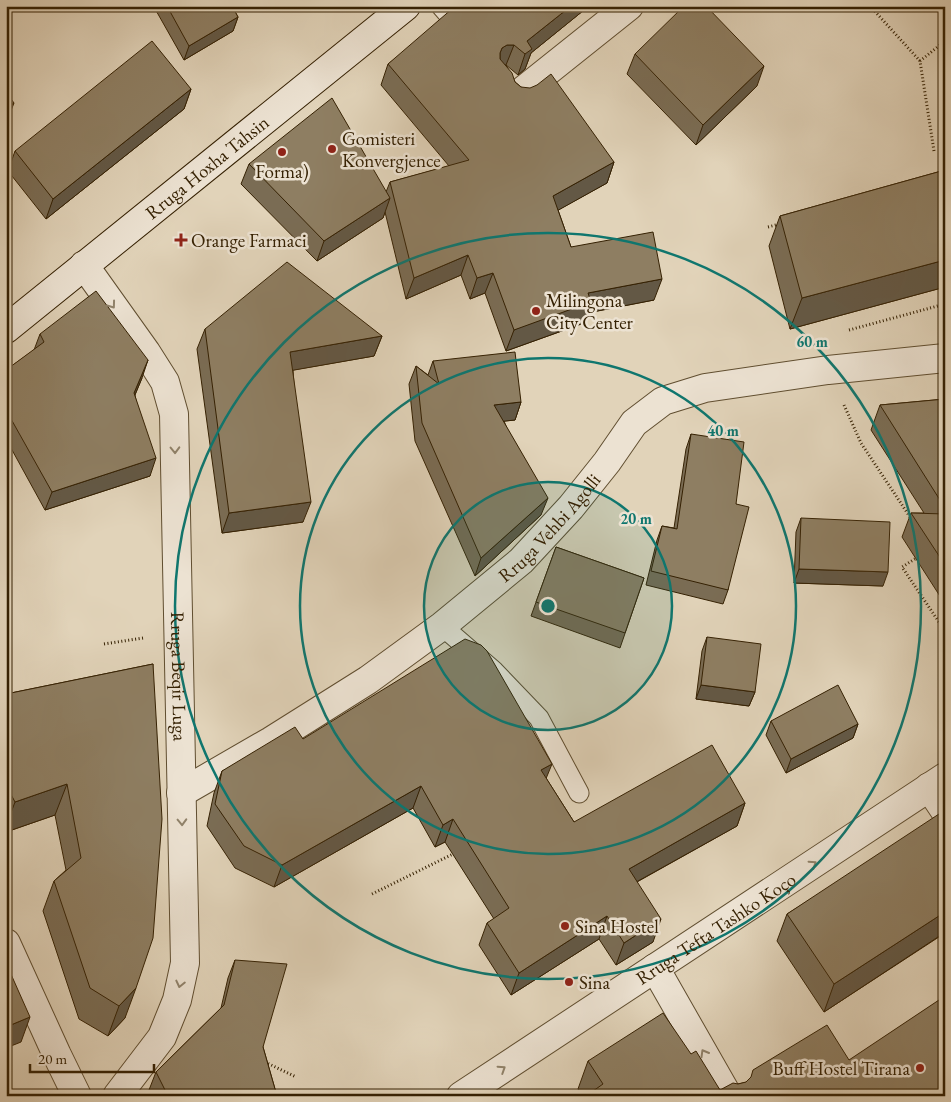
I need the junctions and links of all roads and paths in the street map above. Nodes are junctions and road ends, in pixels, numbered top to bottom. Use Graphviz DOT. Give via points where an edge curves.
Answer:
graph roads {
  1 [pos="406,6"];
  2 [pos="441,6"];
  3 [pos="629,6"];
  4 [pos="870,6"];
  5 [pos="454,21"];
  6 [pos="945,41"];
  7 [pos="920,61"];
  8 [pos="514,87"];
  9 [pos="934,152"];
  10 [pos="788,222"];
  11 [pos="768,227"];
  12 [pos="84,265"];
  13 [pos="945,304"];
  14 [pos="6,329"];
  15 [pos="842,331"];
  16 [pos="945,358"];
  17 [pos="828,370"];
  18 [pos="915,524"];
  19 [pos="924,553"];
  20 [pos="442,626"];
  21 [pos="945,631"];
  22 [pos="937,782"];
  23 [pos="182,793"];
  24 [pos="578,793"];
  25 [pos="945,811"];
  26 [pos="458,852"];
  27 [pos="372,894"];
  28 [pos="6,943"];
  29 [pos="655,968"];
  30 [pos="260,1059"];
  31 [pos="296,1078"];
  32 [pos="77,1096"];
  33 [pos="117,1096"];
  34 [pos="461,1096"];
  35 [pos="728,1096"];
  1 -- 12 [label="street, Rruga Hoxha Tahsin"];
  2 -- 5 [label="lane"];
  3 -- 8 [label="street"];
  4 -- 7 [label="path"];
  6 -- 7 [label="path"];
  7 -- 9 [label="path"];
  10 -- 11 [label="path"];
  12 -- 14 [label="street, Rruga Hoxha Tahsin"];
  12 -- 23 [label="street, Rruga Beqir Luga, one-way" via="165,382 174,414"];
  13 -- 15 [label="path"];
  16 -- 17 [label="street, Rruga Vehbi Agolli"];
  17 -- 18 [label="path" via="861,443"];
  17 -- 20 [label="street, Rruga Vehbi Agolli" via="705,388 663,402 634,423 608,462 521,561"];
  19 -- 21 [label="path" via="902,567"];
  20 -- 23 [label="street, Rruga Vehbi Agolli" via="368,680"];
  20 -- 24 [label="lane" via="494,671 538,718"];
  22 -- 25 [label="street"];
  29 -- 22 [label="street, Rruga Tefta Tashko Koço, one-way"];
  23 -- 33 [label="street, Rruga Beqir Luga, one-way" via="185,963 177,1000 162,1036"];
  26 -- 27 [label="path"];
  28 -- 32 [label="street"];
  34 -- 29 [label="street, Rruga Tefta Tashko Koço, one-way"];
  35 -- 29 [label="street, one-way"];
  30 -- 31 [label="path"];
}
